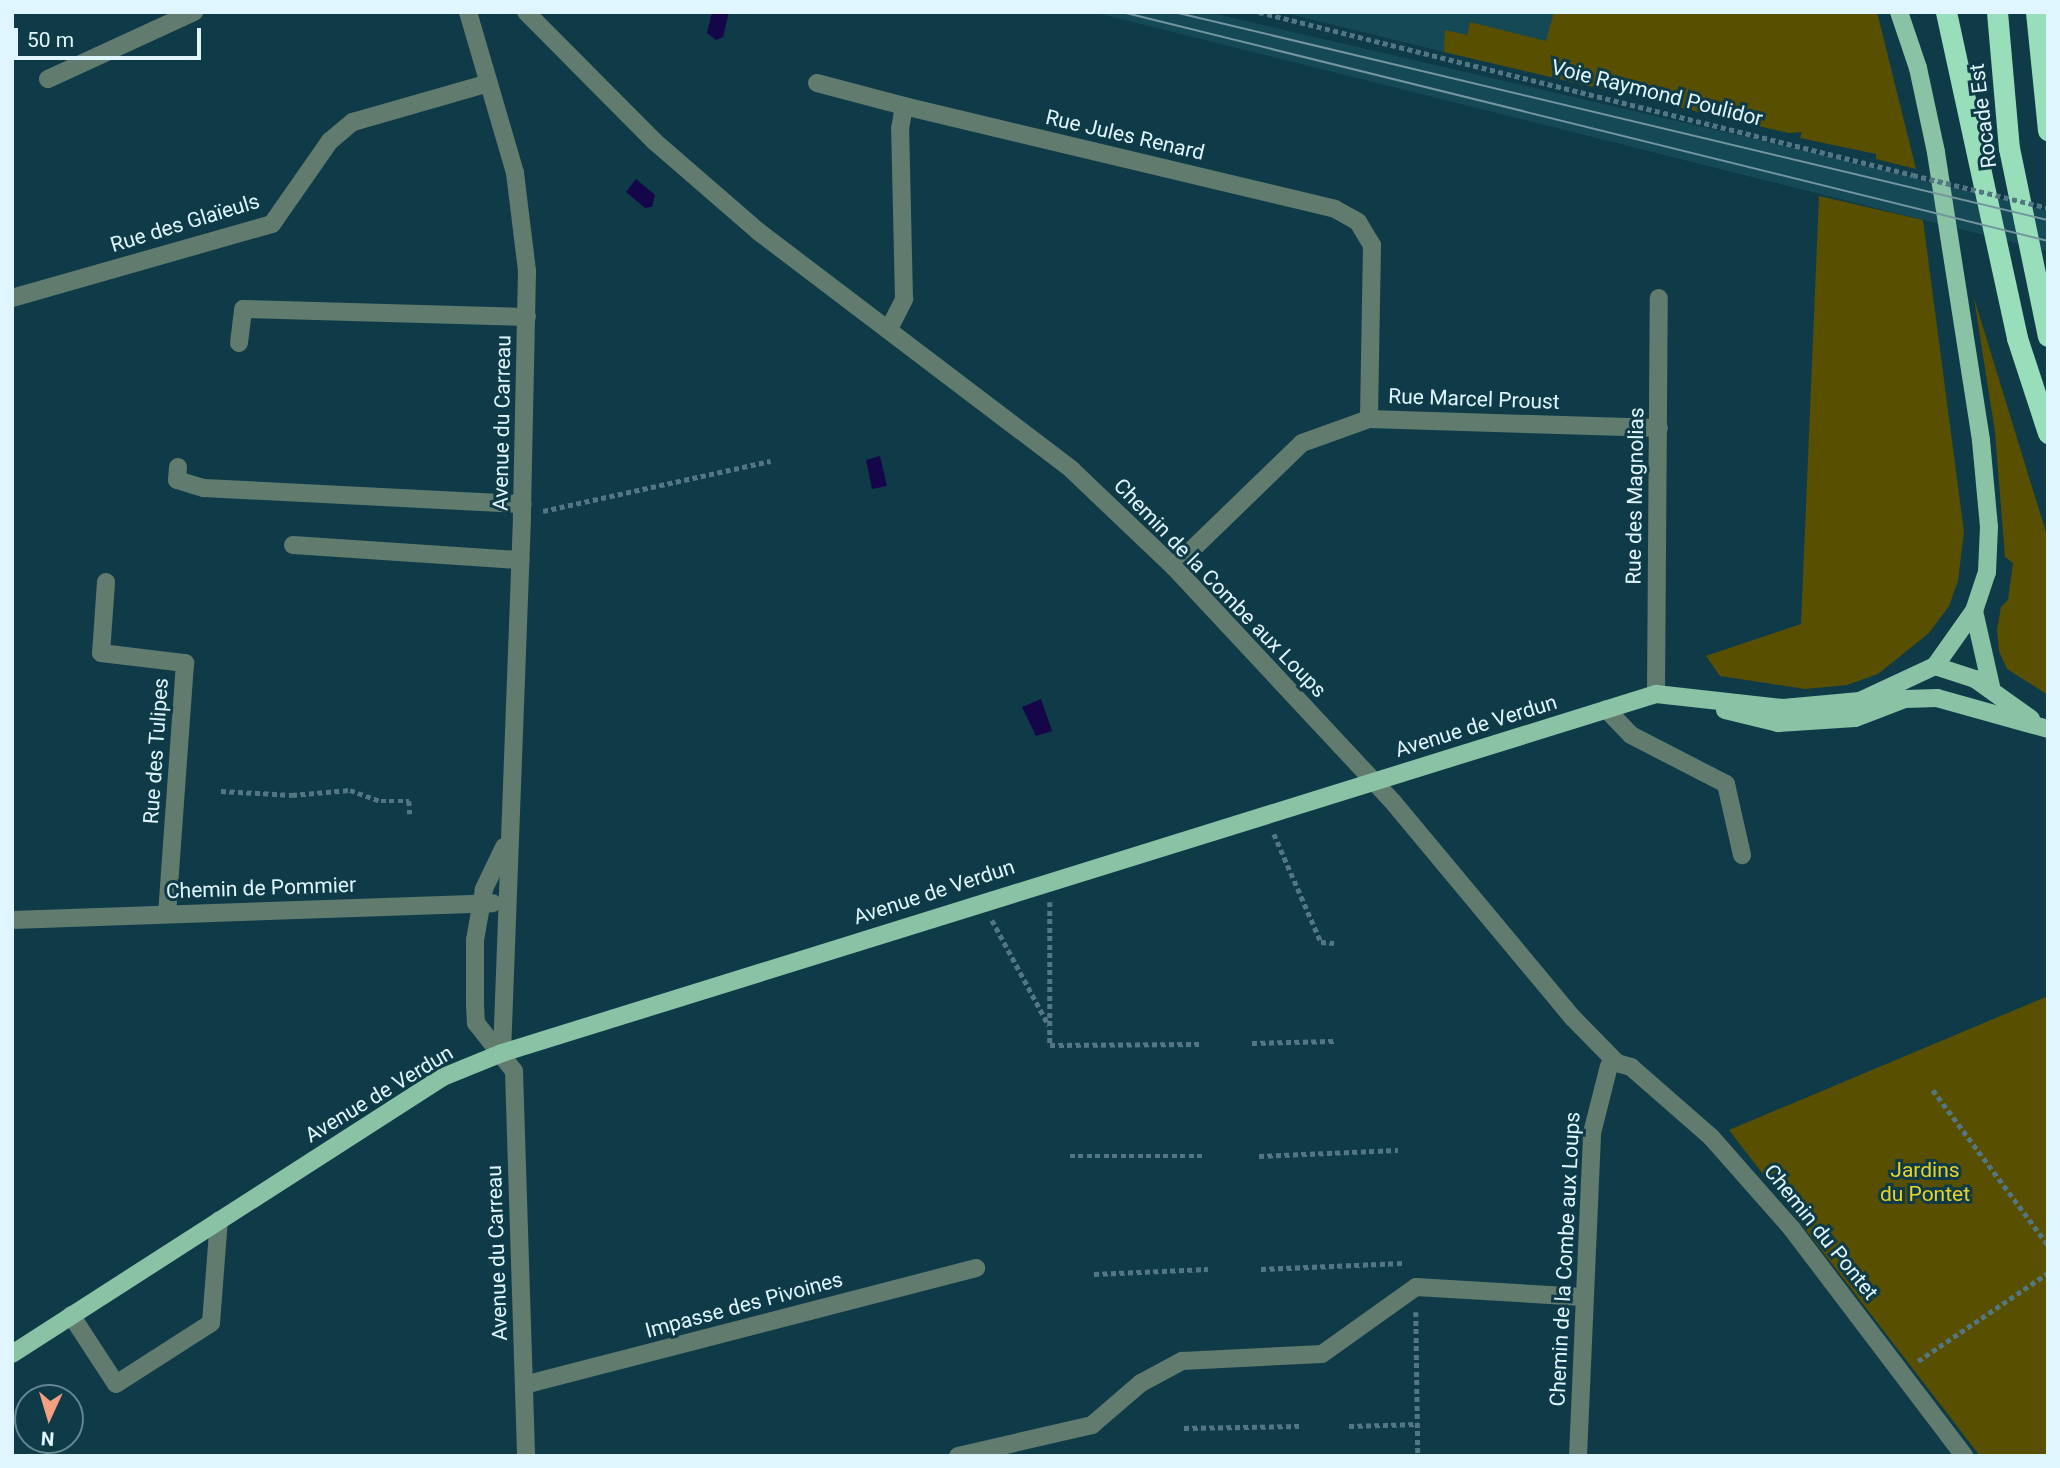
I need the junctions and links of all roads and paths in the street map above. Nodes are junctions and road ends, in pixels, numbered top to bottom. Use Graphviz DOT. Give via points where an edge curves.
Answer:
graph roads {
  1 [pos="194,12"];
  2 [pos="468,12"];
  3 [pos="526,12"];
  4 [pos="1259,12"];
  5 [pos="1899,12"];
  6 [pos="1946,12"];
  7 [pos="1997,12"];
  8 [pos="2036,12"];
  9 [pos="48,79"];
  10 [pos="489,83"];
  11 [pos="817,83"];
  12 [pos="904,106"];
  13 [pos="2048,130"];
  14 [pos="2048,208"];
  15 [pos="12,298"];
  16 [pos="1659,299"];
  17 [pos="527,317"];
  18 [pos="888,329"];
  19 [pos="2048,336"];
  20 [pos="239,342"];
  21 [pos="1370,419"];
  22 [pos="1659,428"];
  23 [pos="2048,433"];
  24 [pos="771,461"];
  25 [pos="178,467"];
  26 [pos="523,511"];
  27 [pos="293,545"];
  28 [pos="521,560"];
  29 [pos="1174,567"];
  30 [pos="106,582"];
  31 [pos="1974,611"];
  32 [pos="1935,666"];
  33 [pos="1992,691"];
  34 [pos="1656,694"];
  35 [pos="1685,696"];
  36 [pos="1606,709"];
  37 [pos="2045,728"];
  38 [pos="1375,782"];
  39 [pos="221,791"];
  40 [pos="410,814"];
  41 [pos="1271,816"];
  42 [pos="508,841"];
  43 [pos="1742,855"];
  44 [pos="1046,880"];
  45 [pos="506,892"];
  46 [pos="985,899"];
  47 [pos="481,905"];
  48 [pos="167,913"];
  49 [pos="12,920"];
  50 [pos="1334,943"];
  51 [pos="1050,1027"];
  52 [pos="1334,1041"];
  53 [pos="1252,1042"];
  54 [pos="1199,1044"];
  55 [pos="502,1053"];
  56 [pos="1612,1061"];
  57 [pos="1933,1090"];
  58 [pos="1398,1150"];
  59 [pos="1070,1156"];
  60 [pos="1203,1156"];
  61 [pos="1259,1156"];
  62 [pos="219,1220"];
  63 [pos="2048,1245"];
  64 [pos="1404,1263"];
  65 [pos="976,1268"];
  66 [pos="1208,1269"];
  67 [pos="1261,1269"];
  68 [pos="2048,1273"];
  69 [pos="1094,1274"];
  70 [pos="1416,1287"];
  71 [pos="1583,1297"];
  72 [pos="71,1315"];
  73 [pos="12,1354"];
  74 [pos="1903,1371"];
  75 [pos="524,1385"];
  76 [pos="1418,1424"];
  77 [pos="1299,1426"];
  78 [pos="1349,1426"];
  79 [pos="1184,1428"];
  80 [pos="526,1456"];
  81 [pos="958,1456"];
  82 [pos="1418,1456"];
  83 [pos="1577,1456"];
  84 [pos="1964,1456"];
  1 -- 9 [label="street"];
  2 -- 10 [label="street, Avenue du Carreau"];
  3 -- 18 [label="street, Chemin de la Combe aux Loups" via="654,141 759,232"];
  4 -- 14 [label="path, Voie Raymond Poulidor, bridge"];
  5 -- 31 [label="main road" via="1918,68 1936,152 1981,440 1989,527 1987,572"];
  6 -- 23 [label="highway" via="2017,338"];
  7 -- 19 [label="highway, Rocade Est" via="2010,148"];
  8 -- 13 [label="highway"];
  10 -- 15 [label="street, Rue des Glaïeuls" via="353,122 330,141 272,224"];
  10 -- 17 [label="street, Avenue du Carreau" via="515,173"];
  11 -- 12 [label="street, Rue Jules Renard"];
  12 -- 18 [label="street" via="900,129 904,299"];
  12 -- 21 [label="street, Rue Jules Renard" via="1335,209 1358,222 1372,245"];
  16 -- 22 [label="street, Rue des Magnolias"];
  17 -- 20 [label="street" via="243,309"];
  17 -- 26 [label="street, Avenue du Carreau"];
  18 -- 29 [label="street, Chemin de la Combe aux Loups" via="1072,470"];
  21 -- 22 [label="street, Rue Marcel Proust"];
  21 -- 29 [label="street, Rue Marcel Proust" via="1303,443"];
  22 -- 34 [label="street, Rue des Magnolias"];
  24 -- 26 [label="path"];
  25 -- 26 [label="street" via="177,480 204,488"];
  26 -- 28 [label="street, Avenue du Carreau"];
  27 -- 28 [label="street"];
  28 -- 42 [label="street, Avenue du Carreau"];
  29 -- 38 [label="street, Chemin de la Combe aux Loups"];
  30 -- 48 [label="street, Rue des Tulipes" via="101,653 185,663"];
  31 -- 32 [label="main road"];
  31 -- 33 [label="main road"];
  32 -- 33 [label="main road" via="1975,679"];
  32 -- 35 [label="main road, Avenue de Verdun" via="1860,701 1783,708"];
  33 -- 37 [label="main road"];
  34 -- 35 [label="main road, Avenue de Verdun"];
  34 -- 36 [label="main road, Avenue de Verdun"];
  35 -- 37 [label="main road" via="1778,723 1855,718 1905,699 1937,698"];
  36 -- 38 [label="main road, Avenue de Verdun"];
  36 -- 43 [label="street" via="1631,735 1726,784"];
  38 -- 41 [label="main road, Avenue de Verdun"];
  38 -- 56 [label="street, Chemin de la Combe aux Loups"];
  39 -- 40 [label="path" via="292,795 349,790 381,801 410,801"];
  41 -- 44 [label="main road, Avenue de Verdun"];
  41 -- 50 [label="path" via="1274,834 1321,942"];
  42 -- 45 [label="street, Avenue du Carreau"];
  42 -- 47 [label="street, Avenue du Carreau"];
  44 -- 46 [label="main road, Avenue de Verdun"];
  44 -- 51 [label="path"];
  45 -- 47 [label="street, Chemin de Pommier" via="493,903"];
  45 -- 55 [label="street, Avenue du Carreau"];
  46 -- 51 [label="path"];
  46 -- 55 [label="main road, Avenue de Verdun"];
  47 -- 48 [label="street, Chemin de Pommier"];
  47 -- 55 [label="street, Avenue du Carreau" via="475,940 476,1023"];
  48 -- 49 [label="street, Chemin de Pommier"];
  51 -- 54 [label="path" via="1050,1045"];
  52 -- 53 [label="path"];
  55 -- 62 [label="main road, Avenue de Verdun" via="443,1077"];
  55 -- 75 [label="street, Avenue du Carreau" via="514,1071"];
  56 -- 71 [label="street, Chemin de la Combe aux Loups" via="1592,1133"];
  56 -- 74 [label="street, Chemin du Pontet" via="1632,1067 1711,1137 1792,1229"];
  57 -- 63 [label="path"];
  58 -- 61 [label="path"];
  59 -- 60 [label="path"];
  62 -- 72 [label="main road, Avenue de Verdun"];
  62 -- 72 [label="street" via="211,1323 116,1384"];
  64 -- 67 [label="path"];
  65 -- 75 [label="street, Impasse des Pivoines"];
  66 -- 69 [label="path"];
  68 -- 74 [label="path"];
  70 -- 71 [label="street"];
  70 -- 76 [label="path"];
  70 -- 81 [label="street" via="1322,1354 1182,1361 1141,1383 1092,1425"];
  71 -- 83 [label="street, Chemin de la Combe aux Loups"];
  72 -- 73 [label="main road, Avenue de Verdun"];
  74 -- 84 [label="street, Chemin du Pontet"];
  75 -- 80 [label="street, Avenue du Carreau"];
  76 -- 78 [label="path"];
  76 -- 82 [label="path"];
  77 -- 79 [label="path"];
}
